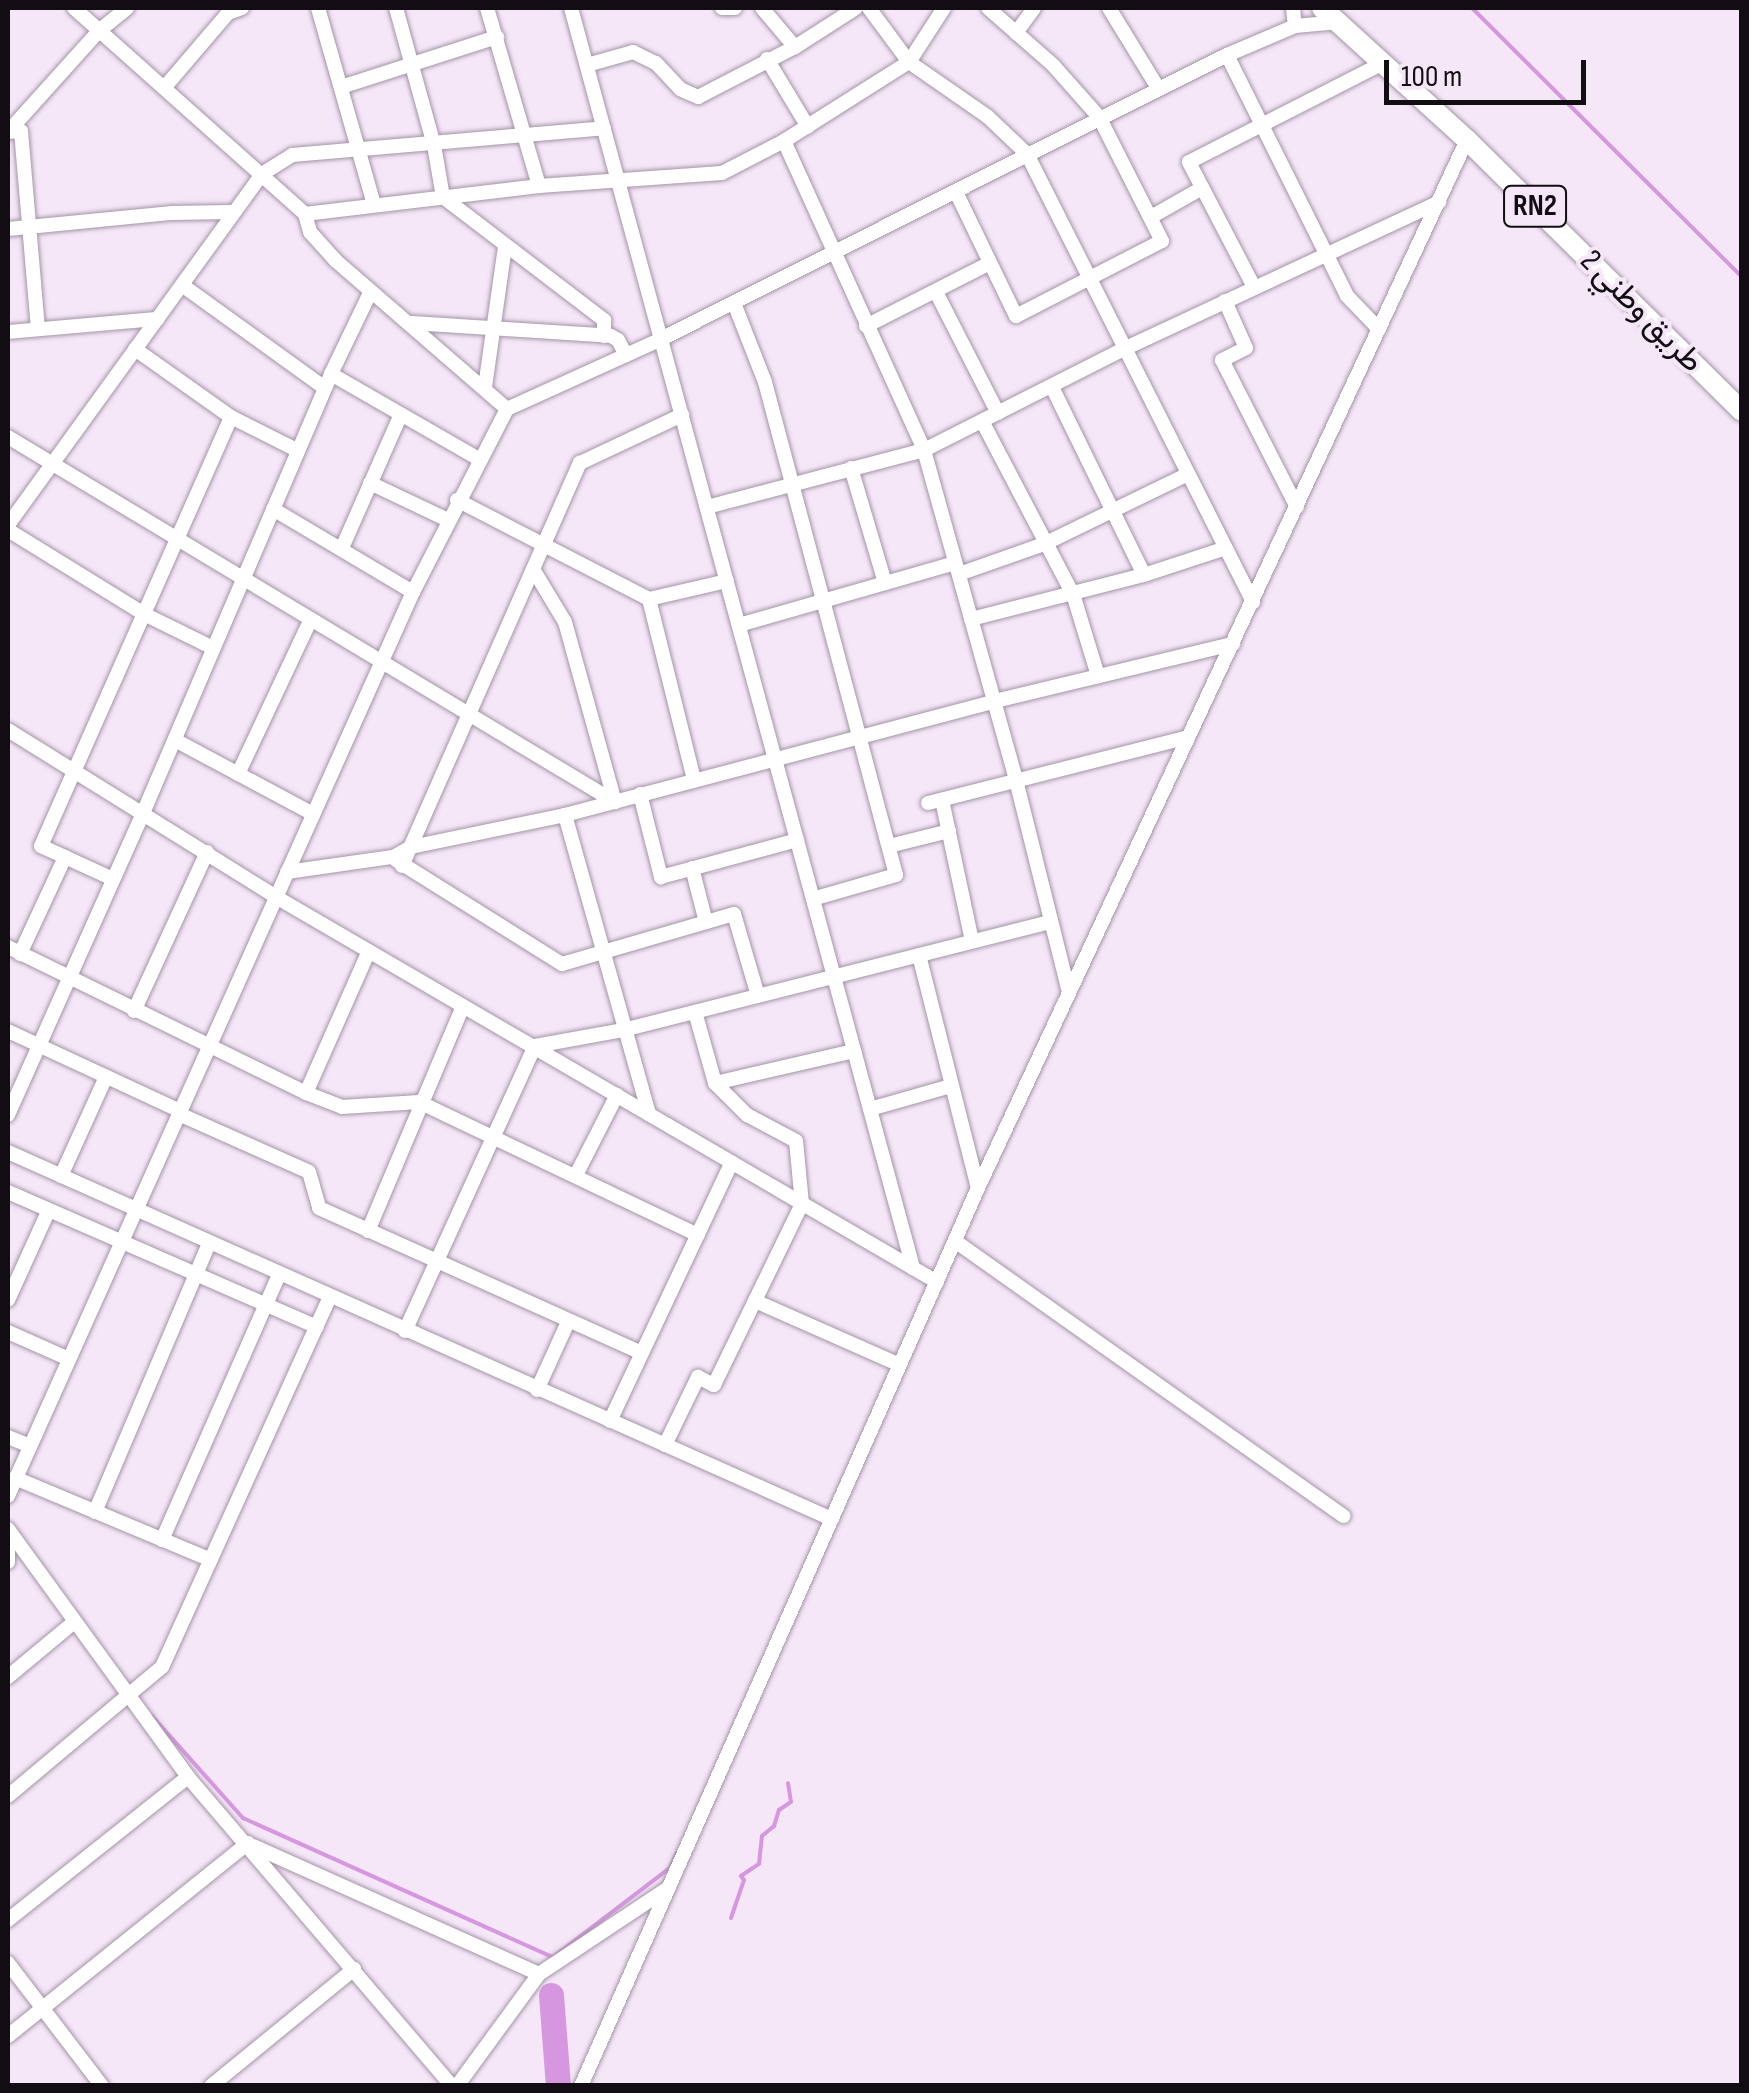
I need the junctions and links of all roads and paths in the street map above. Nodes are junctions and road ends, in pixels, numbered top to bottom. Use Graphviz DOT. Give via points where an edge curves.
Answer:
graph roads {
  1 [pos="74,8"];
  2 [pos="127,8"];
  3 [pos="242,8"];
  4 [pos="318,8"];
  5 [pos="396,8"];
  6 [pos="487,8"];
  7 [pos="571,8"];
  8 [pos="722,8"];
  9 [pos="735,8"];
  10 [pos="762,8"];
  11 [pos="856,8"];
  12 [pos="869,8"];
  13 [pos="944,8"];
  14 [pos="988,8"];
  15 [pos="1034,8"];
  16 [pos="1109,8"];
  17 [pos="1293,8"];
  18 [pos="1322,8"];
  19 [pos="1339,22"];
  20 [pos="1295,26"];
  21 [pos="100,30"];
  22 [pos="1016,33"];
  23 [pos="497,37"];
  24 [pos="795,47"];
  25 [pos="1227,55"];
  26 [pos="767,59"];
  27 [pos="909,62"];
  28 [pos="1383,63"];
  29 [pos="414,65"];
  30 [pos="587,66"];
  31 [pos="341,87"];
  32 [pos="164,88"];
  33 [pos="1158,88"];
  34 [pos="1099,117"];
  35 [pos="808,127"];
  36 [pos="1262,127"];
  37 [pos="604,128"];
  38 [pos="526,137"];
  39 [pos="1467,140"];
  40 [pos="784,141"];
  41 [pos="434,145"];
  42 [pos="358,152"];
  43 [pos="1027,154"];
  44 [pos="262,174"];
  45 [pos="618,178"];
  46 [pos="540,186"];
  47 [pos="1202,188"];
  48 [pos="956,192"];
  49 [pos="442,197"];
  50 [pos="1438,202"];
  51 [pos="374,204"];
  52 [pos="231,212"];
  53 [pos="305,214"];
  54 [pos="1151,217"];
  55 [pos="30,228"];
  56 [pos="8,229"];
  57 [pos="505,247"];
  58 [pos="832,254"];
  59 [pos="1326,255"];
  60 [pos="990,263"];
  61 [pos="1089,279"];
  62 [pos="182,285"];
  63 [pos="1254,287"];
  64 [pos="936,292"];
  65 [pos="370,293"];
  66 [pos="1225,301"];
  67 [pos="734,303"];
  68 [pos="157,319"];
  69 [pos="412,323"];
  70 [pos="866,326"];
  71 [pos="38,328"];
  72 [pos="1379,329"];
  73 [pos="492,330"];
  74 [pos="8,332"];
  75 [pos="604,336"];
  76 [pos="661,340"];
  77 [pos="135,348"];
  78 [pos="1124,350"];
  79 [pos="626,356"];
  80 [pos="328,381"];
  81 [pos="485,386"];
  82 [pos="1052,387"];
  83 [pos="507,409"];
  84 [pos="1742,411"];
  85 [pos="998,413"];
  86 [pos="402,414"];
  87 [pos="682,415"];
  88 [pos="230,417"];
  89 [pos="982,422"];
  90 [pos="8,437"];
  91 [pos="297,450"];
  92 [pos="924,450"];
  93 [pos="479,459"];
  94 [pos="52,464"];
  95 [pos="851,468"];
  96 [pos="1186,475"];
  97 [pos="370,483"];
  98 [pos="792,484"];
  99 [pos="456,500"];
  100 [pos="707,507"];
  101 [pos="1297,507"];
  102 [pos="272,509"];
  103 [pos="1112,511"];
  104 [pos="448,520"];
  105 [pos="8,527"];
  106 [pos="176,538"];
  107 [pos="1044,544"];
  108 [pos="543,545"];
  109 [pos="342,548"];
  110 [pos="1223,548"];
  111 [pos="533,569"];
  112 [pos="957,569"];
  113 [pos="1144,576"];
  114 [pos="242,578"];
  115 [pos="727,581"];
  116 [pos="885,583"];
  117 [pos="413,592"];
  118 [pos="1074,594"];
  119 [pos="649,599"];
  120 [pos="820,602"];
  121 [pos="1252,602"];
  122 [pos="144,614"];
  123 [pos="310,619"];
  124 [pos="971,619"];
  125 [pos="739,625"];
  126 [pos="1233,644"];
  127 [pos="213,648"];
  128 [pos="382,662"];
  129 [pos="1098,676"];
  130 [pos="995,701"];
  131 [pos="470,714"];
  132 [pos="8,730"];
  133 [pos="857,737"];
  134 [pos="1188,737"];
  135 [pos="175,740"];
  136 [pos="776,760"];
  137 [pos="74,771"];
  138 [pos="238,774"];
  139 [pos="694,780"];
  140 [pos="1016,780"];
  141 [pos="640,794"];
  142 [pos="615,802"];
  143 [pos="144,813"];
  144 [pos="314,814"];
  145 [pos="565,815"];
  146 [pos="949,830"];
  147 [pos="797,840"];
  148 [pos="889,846"];
  149 [pos="411,847"];
  150 [pos="207,852"];
  151 [pos="65,857"];
  152 [pos="398,861"];
  153 [pos="692,868"];
  154 [pos="287,872"];
  155 [pos="113,879"];
  156 [pos="276,897"];
  157 [pos="813,898"];
  158 [pos="706,922"];
  159 [pos="1049,922"];
  160 [pos="972,942"];
  161 [pos="14,950"];
  162 [pos="369,951"];
  163 [pos="602,951"];
  164 [pos="919,955"];
  165 [pos="834,976"];
  166 [pos="66,979"];
  167 [pos="1068,990"];
  168 [pos="758,996"];
  169 [pos="463,1006"];
  170 [pos="134,1011"];
  171 [pos="695,1012"];
  172 [pos="623,1030"];
  173 [pos="8,1032"];
  174 [pos="38,1046"];
  175 [pos="535,1046"];
  176 [pos="208,1048"];
  177 [pos="854,1051"];
  178 [pos="106,1077"];
  179 [pos="715,1083"];
  180 [pos="950,1086"];
  181 [pos="306,1093"];
  182 [pos="616,1095"];
  183 [pos="419,1102"];
  184 [pos="870,1109"];
  185 [pos="179,1113"];
  186 [pos="649,1114"];
  187 [pos="8,1116"];
  188 [pos="494,1137"];
  189 [pos="8,1152"];
  190 [pos="732,1162"];
  191 [pos="576,1175"];
  192 [pos="61,1176"];
  193 [pos="978,1188"];
  194 [pos="8,1192"];
  195 [pos="802,1204"];
  196 [pos="135,1210"];
  197 [pos="48,1212"];
  198 [pos="368,1231"];
  199 [pos="698,1235"];
  200 [pos="955,1241"];
  201 [pos="121,1243"];
  202 [pos="209,1243"];
  203 [pos="436,1262"];
  204 [pos="913,1268"];
  205 [pos="196,1275"];
  206 [pos="280,1275"];
  207 [pos="937,1282"];
  208 [pos="329,1298"];
  209 [pos="8,1300"];
  210 [pos="755,1301"];
  211 [pos="266,1306"];
  212 [pos="568,1322"];
  213 [pos="316,1327"];
  214 [pos="405,1331"];
  215 [pos="8,1332"];
  216 [pos="640,1353"];
  217 [pos="69,1359"];
  218 [pos="900,1364"];
  219 [pos="538,1390"];
  220 [pos="610,1422"];
  221 [pos="8,1436"];
  222 [pos="30,1446"];
  223 [pos="665,1446"];
  224 [pos="16,1478"];
  225 [pos="8,1496"];
  226 [pos="95,1512"];
  227 [pos="1344,1516"];
  228 [pos="832,1519"];
  229 [pos="8,1532"];
  230 [pos="162,1540"];
  231 [pos="210,1560"];
  232 [pos="8,1562"];
  233 [pos="73,1623"];
  234 [pos="8,1677"];
  235 [pos="128,1696"];
  236 [pos="188,1777"];
  237 [pos="8,1796"];
  238 [pos="248,1844"];
  239 [pos="668,1888"];
  240 [pos="8,1920"];
  241 [pos="8,1963"];
  242 [pos="354,1969"];
  243 [pos="539,1974"];
  244 [pos="43,2008"];
  245 [pos="8,2036"];
  246 [pos="102,2086"];
  247 [pos="211,2086"];
  248 [pos="454,2086"];
  249 [pos="581,2086"];
  1 -- 21 [label="street"];
  2 -- 21 [label="street"];
  3 -- 32 [label="street" via="228,13"];
  4 -- 31 [label="street"];
  5 -- 29 [label="street"];
  6 -- 23 [label="street"];
  7 -- 30 [label="street"];
  8 -- 9 [label="street"];
  10 -- 24 [label="street"];
  11 -- 24 [label="street"];
  12 -- 27 [label="street"];
  13 -- 27 [label="street"];
  14 -- 22 [label="street"];
  15 -- 22 [label="street"];
  16 -- 33 [label="street"];
  17 -- 20 [label="street"];
  18 -- 19 [label="highway, طريق وطني 2 / RN2"];
  19 -- 20 [label="street"];
  19 -- 28 [label="highway, طريق وطني 2 / RN2"];
  20 -- 25 [label="street"];
  21 -- 32 [label="street"];
  21 -- 55 [label="street" via="8,132 21,131"];
  22 -- 34 [label="street"];
  23 -- 29 [label="street"];
  23 -- 38 [label="street"];
  24 -- 26 [label="street"];
  25 -- 33 [label="street"];
  25 -- 36 [label="street"];
  26 -- 30 [label="street" via="698,97 634,52"];
  26 -- 35 [label="street"];
  27 -- 35 [label="street"];
  27 -- 43 [label="street" via="988,117"];
  28 -- 36 [label="street"];
  28 -- 39 [label="highway, طريق وطني 2 / RN2"];
  29 -- 31 [label="street"];
  29 -- 41 [label="street"];
  30 -- 37 [label="street"];
  31 -- 42 [label="street"];
  32 -- 44 [label="street"];
  33 -- 34 [label="street"];
  34 -- 43 [label="street"];
  34 -- 54 [label="street"];
  35 -- 40 [label="street"];
  36 -- 47 [label="street" via="1189,162"];
  36 -- 59 [label="street"];
  37 -- 38 [label="street"];
  37 -- 45 [label="street"];
  38 -- 41 [label="street"];
  38 -- 46 [label="street"];
  39 -- 50 [label="street"];
  39 -- 84 [label="highway, طريق وطني 2 / RN2"];
  40 -- 45 [label="street" via="722,173"];
  40 -- 58 [label="street"];
  41 -- 42 [label="street"];
  41 -- 49 [label="street"];
  42 -- 44 [label="street" via="292,155"];
  42 -- 51 [label="street"];
  43 -- 48 [label="street"];
  43 -- 61 [label="street"];
  44 -- 52 [label="street"];
  44 -- 53 [label="street"];
  45 -- 46 [label="street"];
  45 -- 76 [label="street"];
  46 -- 49 [label="street"];
  47 -- 54 [label="street"];
  47 -- 63 [label="street"];
  48 -- 58 [label="street"];
  48 -- 60 [label="street"];
  49 -- 51 [label="street"];
  49 -- 57 [label="street"];
  50 -- 59 [label="street"];
  50 -- 72 [label="street"];
  51 -- 53 [label="street"];
  52 -- 55 [label="street"];
  52 -- 62 [label="street"];
  53 -- 65 [label="street" via="320,246"];
  54 -- 61 [label="street" via="1162,241"];
  55 -- 56 [label="street"];
  55 -- 71 [label="street"];
  57 -- 73 [label="street"];
  57 -- 75 [label="street" via="604,320"];
  58 -- 67 [label="street"];
  58 -- 70 [label="street"];
  59 -- 63 [label="street"];
  59 -- 72 [label="street" via="1347,296"];
  60 -- 61 [label="street" via="1016,316"];
  60 -- 64 [label="street"];
  61 -- 78 [label="street"];
  62 -- 68 [label="street"];
  62 -- 80 [label="street"];
  63 -- 66 [label="street"];
  64 -- 70 [label="street"];
  64 -- 85 [label="street"];
  65 -- 69 [label="street"];
  65 -- 80 [label="street"];
  66 -- 78 [label="street"];
  66 -- 101 [label="street" via="1246,348 1222,360"];
  67 -- 76 [label="street"];
  67 -- 98 [label="street" via="765,382"];
  68 -- 71 [label="street"];
  68 -- 77 [label="street"];
  69 -- 73 [label="street"];
  69 -- 81 [label="street"];
  70 -- 92 [label="street"];
  71 -- 74 [label="street"];
  72 -- 101 [label="street"];
  73 -- 75 [label="street"];
  73 -- 81 [label="street"];
  75 -- 79 [label="street" via="618,340"];
  76 -- 79 [label="street"];
  76 -- 87 [label="street"];
  77 -- 88 [label="street"];
  77 -- 94 [label="street"];
  78 -- 82 [label="street"];
  78 -- 96 [label="street"];
  79 -- 83 [label="street"];
  80 -- 86 [label="street"];
  80 -- 91 [label="street"];
  81 -- 83 [label="street"];
  82 -- 85 [label="street"];
  82 -- 103 [label="street"];
  83 -- 93 [label="street"];
  85 -- 89 [label="street"];
  86 -- 93 [label="street"];
  86 -- 97 [label="street"];
  87 -- 100 [label="street"];
  87 -- 108 [label="street" via="580,463"];
  88 -- 91 [label="street"];
  88 -- 106 [label="street"];
  89 -- 92 [label="street"];
  89 -- 107 [label="street"];
  90 -- 94 [label="street"];
  91 -- 102 [label="street"];
  92 -- 95 [label="street"];
  92 -- 112 [label="street"];
  93 -- 99 [label="street"];
  94 -- 105 [label="street"];
  94 -- 106 [label="street"];
  95 -- 98 [label="street"];
  95 -- 116 [label="street"];
  96 -- 103 [label="street"];
  96 -- 110 [label="street"];
  97 -- 104 [label="street"];
  97 -- 109 [label="street"];
  98 -- 100 [label="street"];
  98 -- 120 [label="street"];
  99 -- 104 [label="street"];
  99 -- 108 [label="street"];
  100 -- 115 [label="street"];
  101 -- 121 [label="street"];
  102 -- 109 [label="street"];
  102 -- 114 [label="street"];
  103 -- 107 [label="street"];
  103 -- 113 [label="street"];
  104 -- 117 [label="street"];
  105 -- 122 [label="street"];
  106 -- 114 [label="street"];
  106 -- 122 [label="street"];
  107 -- 112 [label="street"];
  107 -- 118 [label="street"];
  108 -- 111 [label="street"];
  108 -- 119 [label="street"];
  109 -- 117 [label="street"];
  110 -- 113 [label="street"];
  110 -- 121 [label="street"];
  111 -- 131 [label="street"];
  111 -- 142 [label="street" via="565,622"];
  112 -- 116 [label="street"];
  112 -- 124 [label="street"];
  113 -- 118 [label="street"];
  114 -- 123 [label="street"];
  114 -- 127 [label="street"];
  115 -- 119 [label="street"];
  115 -- 125 [label="street"];
  116 -- 120 [label="street"];
  117 -- 128 [label="street"];
  118 -- 124 [label="street"];
  118 -- 129 [label="street"];
  119 -- 139 [label="street"];
  120 -- 125 [label="street"];
  120 -- 133 [label="street"];
  121 -- 126 [label="street"];
  122 -- 127 [label="street"];
  122 -- 137 [label="street"];
  123 -- 128 [label="street"];
  123 -- 138 [label="street"];
  124 -- 130 [label="street"];
  125 -- 136 [label="street"];
  126 -- 129 [label="street"];
  126 -- 134 [label="street"];
  127 -- 135 [label="street"];
  128 -- 131 [label="street"];
  128 -- 144 [label="street"];
  129 -- 130 [label="street"];
  130 -- 133 [label="street"];
  130 -- 140 [label="street"];
  131 -- 142 [label="street"];
  131 -- 149 [label="street"];
  132 -- 137 [label="street"];
  133 -- 136 [label="street"];
  133 -- 148 [label="street"];
  134 -- 140 [label="street"];
  134 -- 167 [label="street"];
  135 -- 138 [label="street"];
  135 -- 143 [label="street"];
  136 -- 139 [label="street"];
  136 -- 147 [label="street"];
  137 -- 143 [label="street"];
  137 -- 151 [label="street" via="41,846"];
  138 -- 144 [label="street"];
  139 -- 141 [label="street"];
  140 -- 146 [label="street" via="935,801"];
  140 -- 159 [label="street"];
  141 -- 142 [label="street"];
  141 -- 153 [label="street" via="661,877"];
  142 -- 145 [label="street"];
  143 -- 150 [label="street"];
  143 -- 155 [label="street"];
  144 -- 154 [label="street"];
  145 -- 149 [label="street"];
  145 -- 163 [label="street"];
  146 -- 148 [label="street"];
  146 -- 160 [label="street"];
  147 -- 153 [label="street"];
  147 -- 157 [label="street"];
  148 -- 157 [label="street" via="896,875"];
  149 -- 152 [label="street"];
  150 -- 156 [label="street"];
  150 -- 170 [label="street"];
  151 -- 155 [label="street"];
  151 -- 161 [label="street"];
  152 -- 154 [label="street"];
  152 -- 163 [label="street" via="562,964"];
  153 -- 158 [label="street"];
  154 -- 156 [label="street"];
  155 -- 166 [label="street"];
  156 -- 162 [label="street"];
  156 -- 176 [label="street"];
  157 -- 165 [label="street"];
  158 -- 163 [label="street"];
  158 -- 168 [label="street" via="734,914"];
  159 -- 160 [label="street"];
  159 -- 167 [label="street"];
  160 -- 164 [label="street"];
  161 -- 166 [label="street"];
  162 -- 169 [label="street"];
  162 -- 181 [label="street"];
  163 -- 172 [label="street"];
  164 -- 165 [label="street"];
  164 -- 180 [label="street"];
  165 -- 168 [label="street"];
  165 -- 177 [label="street"];
  166 -- 170 [label="street"];
  166 -- 174 [label="street"];
  167 -- 193 [label="street"];
  168 -- 171 [label="street"];
  169 -- 175 [label="street"];
  169 -- 183 [label="street"];
  170 -- 176 [label="street"];
  171 -- 172 [label="street"];
  171 -- 179 [label="street"];
  172 -- 175 [label="street"];
  172 -- 186 [label="street"];
  173 -- 174 [label="street"];
  174 -- 178 [label="street"];
  174 -- 187 [label="street"];
  175 -- 182 [label="street"];
  175 -- 188 [label="street"];
  176 -- 181 [label="street"];
  176 -- 185 [label="street"];
  177 -- 179 [label="street"];
  177 -- 184 [label="street"];
  178 -- 185 [label="street"];
  178 -- 192 [label="street"];
  179 -- 195 [label="street" via="747,1115 796,1141"];
  180 -- 184 [label="street"];
  180 -- 193 [label="street"];
  181 -- 183 [label="street" via="342,1108"];
  182 -- 186 [label="street"];
  182 -- 191 [label="street"];
  183 -- 188 [label="street"];
  183 -- 198 [label="street"];
  184 -- 204 [label="street"];
  185 -- 196 [label="street"];
  185 -- 198 [label="street" via="308,1172 320,1208"];
  186 -- 190 [label="street"];
  188 -- 191 [label="street"];
  188 -- 203 [label="street"];
  189 -- 192 [label="street"];
  190 -- 195 [label="street"];
  190 -- 199 [label="street"];
  191 -- 199 [label="street"];
  192 -- 196 [label="street"];
  193 -- 200 [label="street"];
  194 -- 197 [label="street"];
  195 -- 204 [label="street"];
  195 -- 210 [label="street"];
  196 -- 201 [label="street"];
  196 -- 202 [label="street"];
  197 -- 201 [label="street"];
  197 -- 209 [label="street"];
  198 -- 203 [label="street"];
  199 -- 216 [label="street"];
  200 -- 207 [label="street"];
  200 -- 227 [label="street"];
  201 -- 205 [label="street"];
  201 -- 217 [label="street"];
  202 -- 205 [label="street"];
  202 -- 206 [label="street"];
  203 -- 212 [label="street"];
  203 -- 214 [label="street"];
  204 -- 207 [label="street"];
  205 -- 211 [label="street"];
  205 -- 226 [label="street"];
  206 -- 208 [label="street"];
  206 -- 211 [label="street"];
  207 -- 218 [label="street"];
  208 -- 213 [label="street"];
  208 -- 214 [label="street"];
  210 -- 218 [label="street"];
  210 -- 223 [label="street" via="714,1385 698,1378"];
  211 -- 213 [label="street"];
  211 -- 230 [label="street"];
  212 -- 216 [label="street"];
  212 -- 219 [label="street"];
  213 -- 231 [label="street"];
  214 -- 219 [label="street"];
  215 -- 217 [label="street"];
  216 -- 220 [label="street"];
  217 -- 222 [label="street"];
  218 -- 228 [label="street"];
  219 -- 220 [label="street"];
  220 -- 223 [label="street"];
  221 -- 222 [label="street"];
  222 -- 224 [label="street"];
  223 -- 228 [label="street"];
  224 -- 225 [label="street"];
  224 -- 226 [label="street"];
  226 -- 230 [label="street"];
  228 -- 239 [label="street"];
  229 -- 232 [label="street"];
  229 -- 233 [label="street"];
  230 -- 231 [label="street"];
  231 -- 235 [label="street" via="162,1667"];
  233 -- 234 [label="street"];
  233 -- 235 [label="street"];
  235 -- 236 [label="street"];
  235 -- 237 [label="street"];
  236 -- 238 [label="street"];
  236 -- 240 [label="street"];
  238 -- 242 [label="street"];
  238 -- 243 [label="street"];
  238 -- 244 [label="street"];
  239 -- 243 [label="street"];
  239 -- 249 [label="street"];
  241 -- 244 [label="street"];
  242 -- 247 [label="street"];
  242 -- 248 [label="street"];
  243 -- 248 [label="street"];
  244 -- 245 [label="street"];
  244 -- 246 [label="street"];
}
